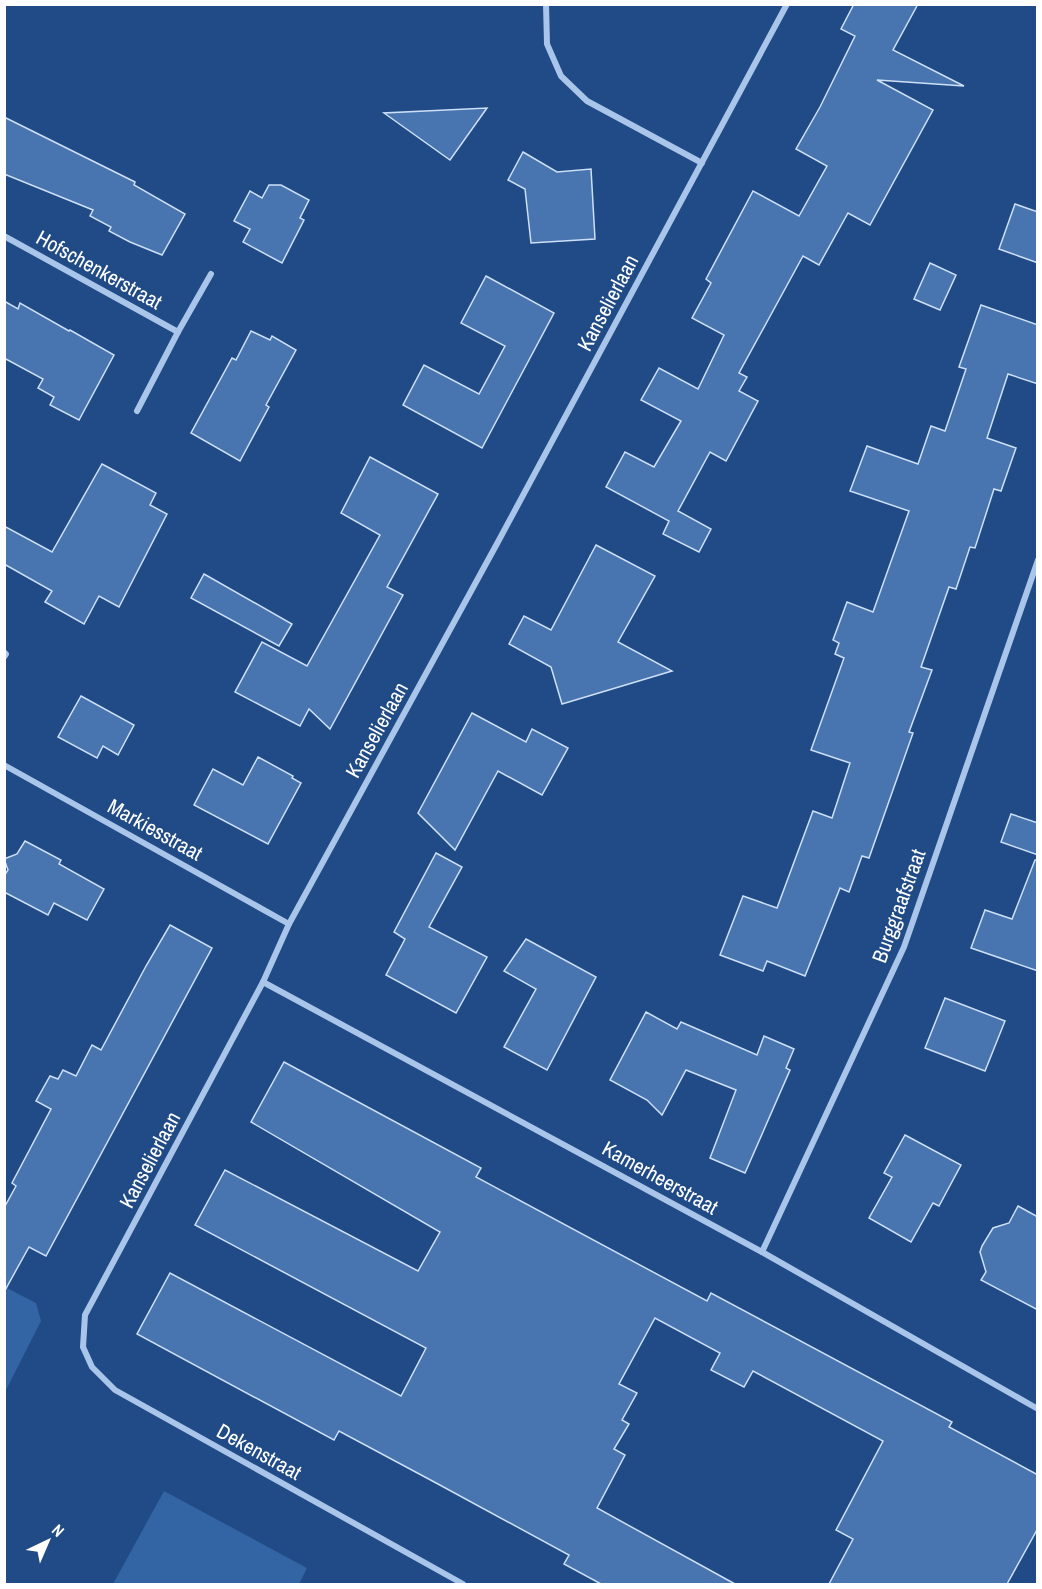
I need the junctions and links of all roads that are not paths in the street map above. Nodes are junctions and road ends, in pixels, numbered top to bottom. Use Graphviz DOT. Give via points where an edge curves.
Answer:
graph roads {
  1 [pos="546,4"];
  2 [pos="787,4"];
  3 [pos="702,163"];
  4 [pos="4,236"];
  5 [pos="211,274"];
  6 [pos="178,332"];
  7 [pos="137,411"];
  8 [pos="1038,560"];
  9 [pos="4,652"];
  10 [pos="4,657"];
  11 [pos="4,765"];
  12 [pos="289,924"];
  13 [pos="263,982"];
  14 [pos="762,1252"];
  15 [pos="85,1315"];
  16 [pos="1038,1409"];
  17 [pos="463,1584"];
  1 -- 3 [label="street" via="547,44 561,76 587,101"];
  2 -- 3 [label="street, Kanselierlaan"];
  3 -- 12 [label="street, Kanselierlaan"];
  4 -- 6 [label="street, Hofschenkerstraat"];
  5 -- 6 [label="street, Hofschenkerstraat"];
  6 -- 7 [label="street, Hofschenkerstraat"];
  8 -- 14 [label="street, Burggraafstraat" via="904,947"];
  9 -- 10 [label="street"];
  11 -- 12 [label="street, Markiesstraat"];
  12 -- 13 [label="street, Kanselierlaan"];
  13 -- 14 [label="street, Kamerheerstraat"];
  13 -- 15 [label="street, Kanselierlaan"];
  14 -- 16 [label="street, Kamerheerstraat"];
  15 -- 17 [label="street, Dekenstraat" via="83,1347 92,1367 115,1390"];
}
